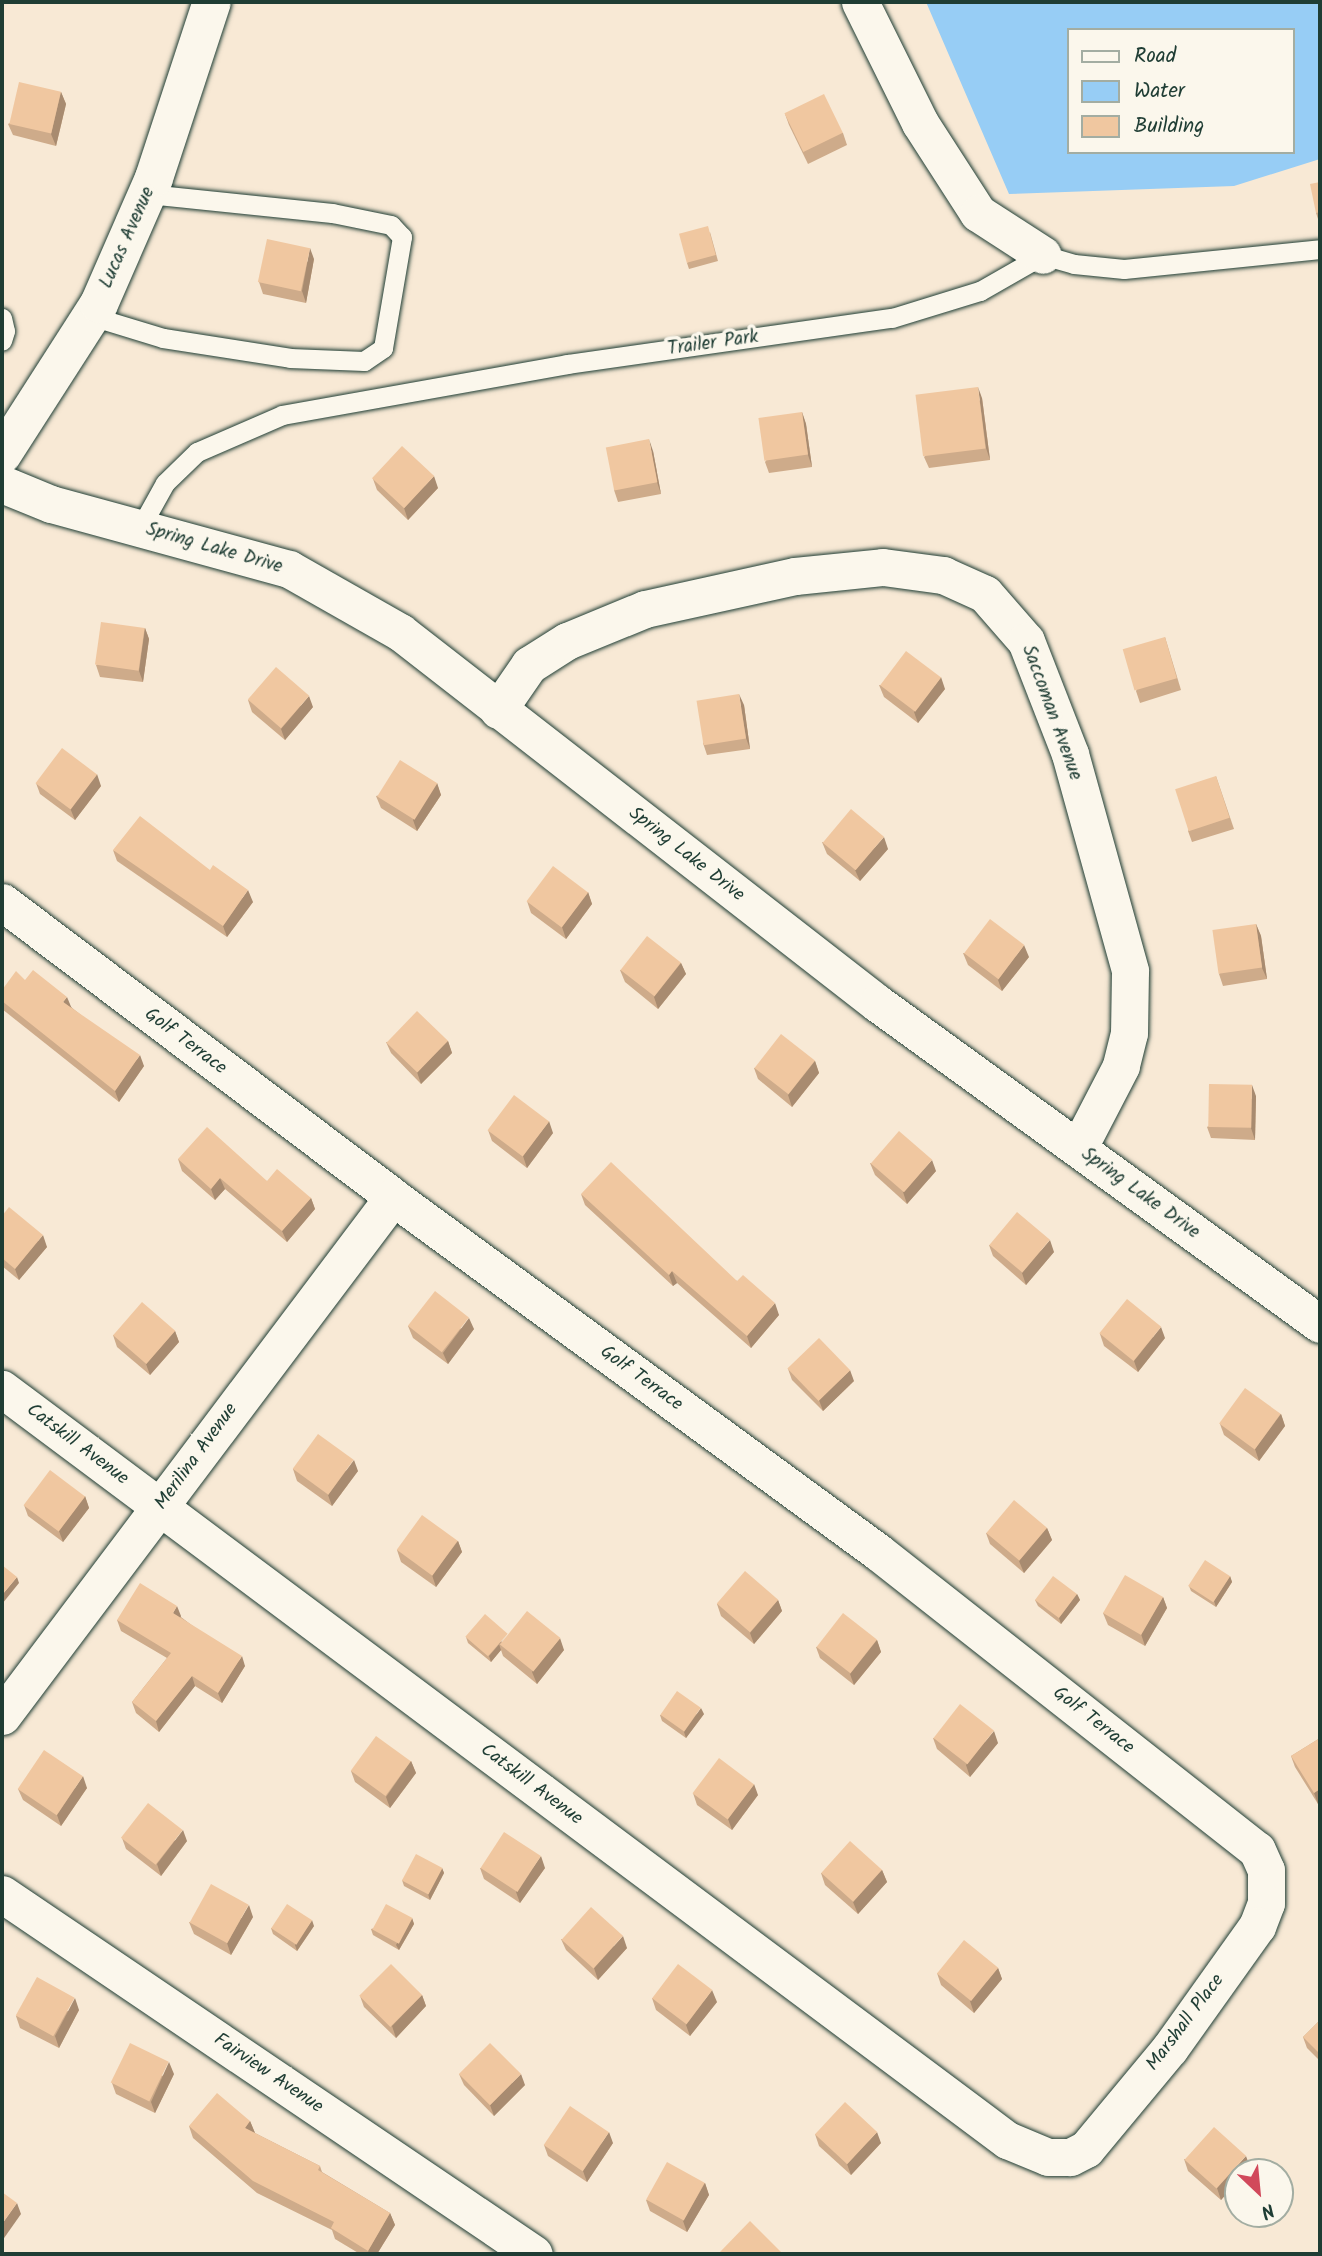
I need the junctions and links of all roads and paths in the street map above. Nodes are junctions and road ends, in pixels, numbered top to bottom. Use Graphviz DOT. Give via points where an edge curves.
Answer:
graph roads {
  1 [pos="212,2"];
  2 [pos="860,2"];
  3 [pos="148,194"];
  4 [pos="1320,249"];
  5 [pos="1043,255"];
  6 [pos="91,316"];
  7 [pos="2,318"];
  8 [pos="2,341"];
  9 [pos="2,455"];
  10 [pos="2,484"];
  11 [pos="140,528"];
  12 [pos="498,710"];
  13 [pos="2,902"];
  14 [pos="1079,1149"];
  15 [pos="393,1197"];
  16 [pos="1320,1324"];
  17 [pos="2,1389"];
  18 [pos="161,1507"];
  19 [pos="2,1716"];
  20 [pos="1266,1870"];
  21 [pos="2,1894"];
  22 [pos="1070,2157"];
  23 [pos="534,2254"];
  1 -- 3 [label="street, Lucas Avenue"];
  2 -- 5 [label="street" via="920,123 978,213"];
  3 -- 6 [label="street, Lucas Avenue"];
  3 -- 6 [label="lane" via="332,213 391,225 402,237 383,348 364,361 290,358 163,338"];
  4 -- 5 [label="lane" via="1124,269 1074,264"];
  5 -- 11 [label="lane, Trailer Park" via="980,290 892,318 567,364 282,415 197,452 166,483"];
  6 -- 9 [label="street, Lucas Avenue"];
  7 -- 8 [label="lane"];
  10 -- 11 [label="street, Spring Lake Drive" via="51,504"];
  11 -- 12 [label="street, Spring Lake Drive" via="289,569 400,632"];
  12 -- 14 [label="street, Spring Lake Drive" via="877,1003"];
  12 -- 14 [label="street, Saccoman Avenue" via="529,665 567,641 645,609 795,576 883,567 943,575 985,594 1026,641 1070,754 1130,971 1129,1033 1121,1066"];
  13 -- 15 [label="street, Golf Terrace"];
  14 -- 16 [label="street, Spring Lake Drive"];
  15 -- 18 [label="street, Merilina Avenue"];
  15 -- 20 [label="street, Golf Terrace" via="878,1552 1257,1850"];
  17 -- 18 [label="street, Catskill Avenue"];
  18 -- 19 [label="street, Merilina Avenue"];
  18 -- 22 [label="street, Catskill Avenue" via="1007,2140 1048,2157"];
  20 -- 22 [label="street, Marshall Place" via="1266,1902 1257,1926 1102,2132"];
  21 -- 23 [label="street, Fairview Avenue"];
}
